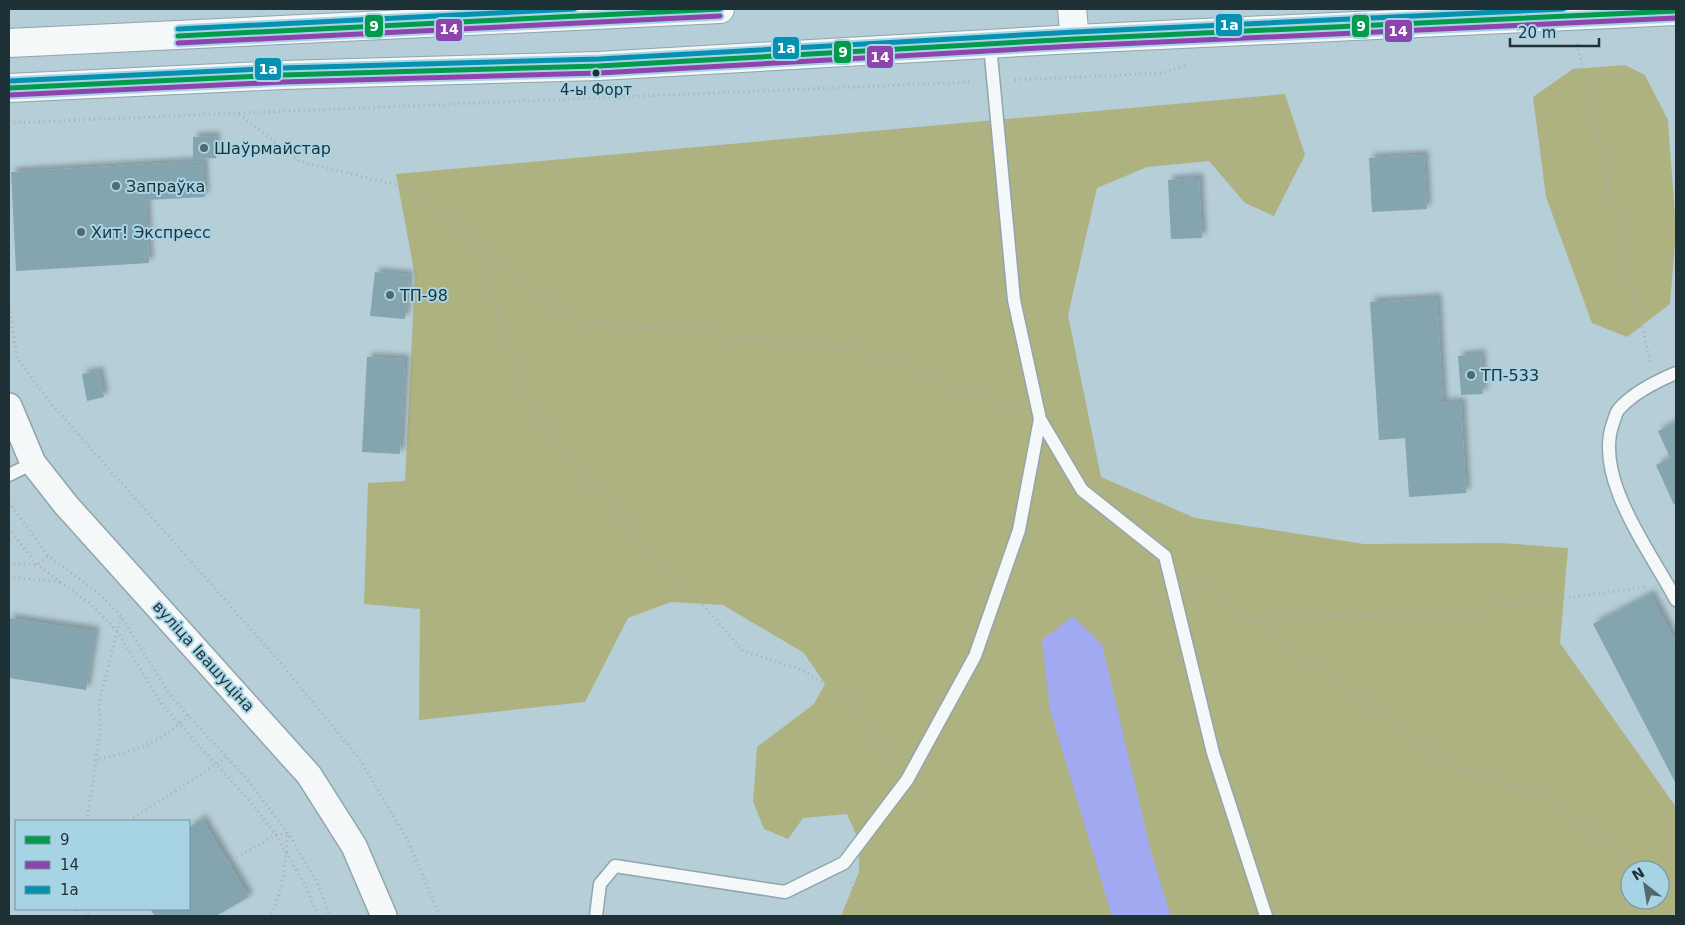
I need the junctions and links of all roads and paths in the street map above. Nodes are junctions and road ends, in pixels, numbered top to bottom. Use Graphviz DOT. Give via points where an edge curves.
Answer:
graph roads {
  1 [pos="720,9"];
  2 [pos="1072,9"];
  3 [pos="1676,11"];
  4 [pos="1575,38"];
  5 [pos="1075,39"];
  6 [pos="9,43"];
  7 [pos="990,45"];
  8 [pos="956,83"];
  9 [pos="9,88"];
  10 [pos="239,114"];
  11 [pos="9,123"];
  12 [pos="482,247"];
  13 [pos="9,307"];
  14 [pos="1676,372"];
  15 [pos="1654,382"];
  16 [pos="9,406"];
  17 [pos="1040,419"];
  18 [pos="33,463"];
  19 [pos="9,475"];
  20 [pos="9,502"];
  21 [pos="9,528"];
  22 [pos="48,556"];
  23 [pos="1165,556"];
  24 [pos="9,563"];
  25 [pos="37,565"];
  26 [pos="9,577"];
  27 [pos="61,582"];
  28 [pos="1668,584"];
  29 [pos="1676,600"];
  30 [pos="121,616"];
  31 [pos="1250,618"];
  32 [pos="116,631"];
  33 [pos="189,715"];
  34 [pos="180,724"];
  35 [pos="228,757"];
  36 [pos="96,760"];
  37 [pos="216,764"];
  38 [pos="906,780"];
  39 [pos="87,820"];
  40 [pos="131,820"];
  41 [pos="288,833"];
  42 [pos="276,836"];
  43 [pos="286,852"];
  44 [pos="1632,860"];
  45 [pos="228,862"];
  46 [pos="844,863"];
  47 [pos="270,916"];
  48 [pos="318,916"];
  49 [pos="330,916"];
  50 [pos="384,916"];
  51 [pos="440,916"];
  52 [pos="596,916"];
  53 [pos="863,916"];
  54 [pos="1266,916"];
  1 -- 6 [label="main road"];
  2 -- 5 [label="main road"];
  3 -- 5 [label="main road"];
  4 -- 15 [label="path"];
  5 -- 7 [label="main road"];
  7 -- 9 [label="main road" via="599,66"];
  7 -- 17 [label="lane" via="1014,300"];
  8 -- 10 [label="path"];
  10 -- 11 [label="path"];
  10 -- 12 [label="path" via="299,161 413,189"];
  12 -- 17 [label="path" via="567,318 863,351"];
  12 -- 38 [label="path" via="498,314 529,409 649,552 692,592 743,651 802,670 855,703"];
  13 -- 51 [label="path" via="17,358 49,401 279,661 359,758 407,839"];
  14 -- 15 [label="lane"];
  15 -- 28 [label="lane" via="1618,410 1608,436 1610,468 1632,523"];
  16 -- 18 [label="street, вуліца Івашуціна"];
  17 -- 23 [label="lane" via="1082,490"];
  17 -- 38 [label="lane" via="1019,530 975,656"];
  18 -- 19 [label="lane"];
  18 -- 50 [label="street, вуліца Івашуціна" via="66,505 310,775 354,846"];
  20 -- 22 [label="path"];
  21 -- 25 [label="path"];
  22 -- 25 [label="path"];
  22 -- 30 [label="path" via="96,592"];
  23 -- 31 [label="path"];
  23 -- 54 [label="lane" via="1213,753"];
  24 -- 25 [label="path"];
  25 -- 27 [label="path"];
  26 -- 27 [label="path"];
  27 -- 32 [label="path" via="89,603"];
  28 -- 29 [label="lane"];
  28 -- 31 [label="path" via="1454,613"];
  30 -- 32 [label="path"];
  30 -- 33 [label="path" via="172,698"];
  31 -- 44 [label="path" via="1456,769 1540,794"];
  32 -- 34 [label="path" via="163,706"];
  32 -- 36 [label="path" via="99,702"];
  33 -- 34 [label="path"];
  33 -- 35 [label="path"];
  34 -- 36 [label="path" via="144,748"];
  34 -- 37 [label="path"];
  35 -- 37 [label="path"];
  35 -- 41 [label="path"];
  36 -- 39 [label="path"];
  37 -- 40 [label="path"];
  37 -- 42 [label="path" via="248,798"];
  38 -- 46 [label="lane"];
  41 -- 42 [label="path"];
  41 -- 43 [label="path"];
  41 -- 49 [label="path" via="317,882"];
  42 -- 43 [label="path"];
  42 -- 45 [label="path"];
  43 -- 47 [label="path" via="277,903"];
  43 -- 48 [label="path"];
  46 -- 52 [label="lane" via="785,892 615,866 600,884"];
  46 -- 53 [label="path"];
}
